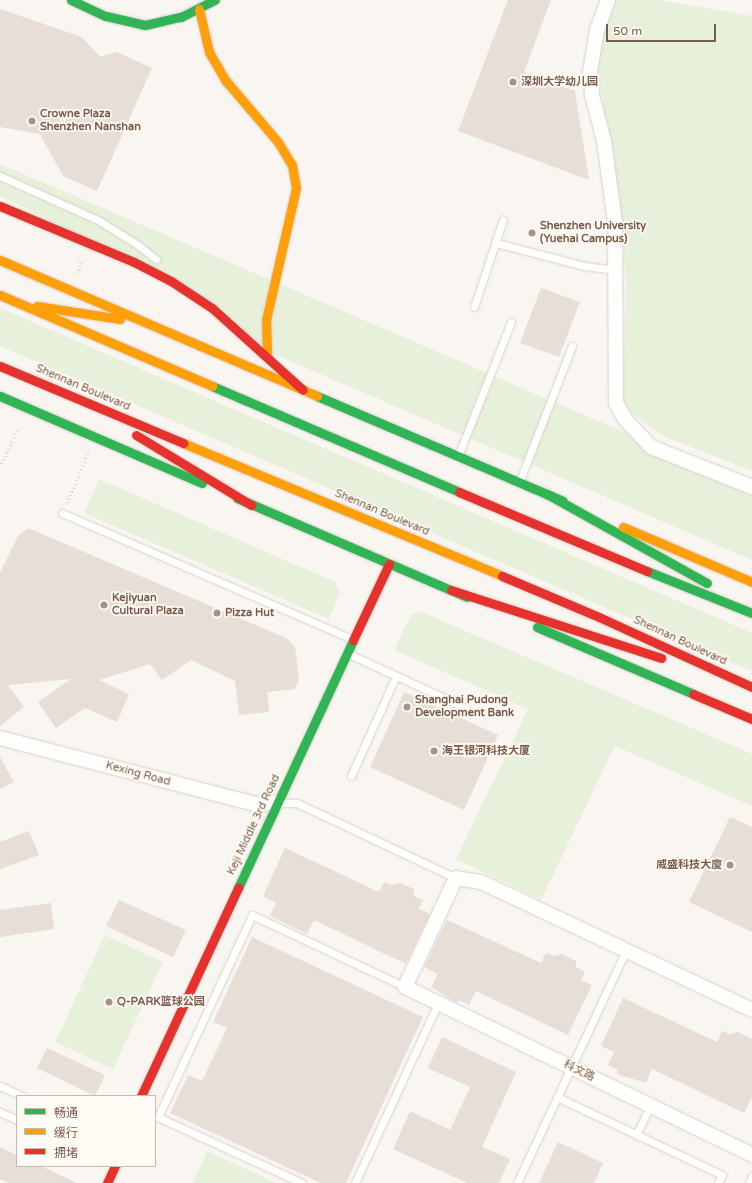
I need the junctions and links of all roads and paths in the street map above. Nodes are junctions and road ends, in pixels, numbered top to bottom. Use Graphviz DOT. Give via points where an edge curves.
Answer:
graph roads {
  1 [pos="71,0"];
  2 [pos="215,0"];
  3 [pos="608,0"];
  4 [pos="199,8"];
  5 [pos="0,176"];
  6 [pos="0,206"];
  7 [pos="503,220"];
  8 [pos="496,243"];
  9 [pos="0,260"];
  10 [pos="77,261"];
  11 [pos="618,270"];
  12 [pos="76,277"];
  13 [pos="0,295"];
  14 [pos="21,304"];
  15 [pos="474,307"];
  16 [pos="212,308"];
  17 [pos="511,322"];
  18 [pos="148,323"];
  19 [pos="572,346"];
  20 [pos="267,357"];
  21 [pos="0,366"];
  22 [pos="303,390"];
  23 [pos="0,396"];
  24 [pos="71,396"];
  25 [pos="18,427"];
  26 [pos="95,438"];
  27 [pos="458,456"];
  28 [pos="0,462"];
  29 [pos="519,482"];
  30 [pos="752,487"];
  31 [pos="547,494"];
  32 [pos="252,505"];
  33 [pos="62,513"];
  34 [pos="389,564"];
  35 [pos="752,582"];
  36 [pos="451,590"];
  37 [pos="752,608"];
  38 [pos="752,613"];
  39 [pos="354,639"];
  40 [pos="347,653"];
  41 [pos="396,676"];
  42 [pos="752,687"];
  43 [pos="466,708"];
  44 [pos="752,720"];
  45 [pos="0,738"];
  46 [pos="351,776"];
  47 [pos="278,803"];
  48 [pos="456,878"];
  49 [pos="626,950"];
  50 [pos="405,987"];
  51 [pos="438,1003"];
  52 [pos="752,1010"];
  53 [pos="571,1067"];
  54 [pos="0,1086"];
  55 [pos="20,1095"];
  56 [pos="141,1095"];
  57 [pos="557,1097"];
  58 [pos="650,1106"];
  59 [pos="0,1112"];
  60 [pos="16,1120"];
  61 [pos="636,1135"];
  62 [pos="752,1155"];
  63 [pos="115,1167"];
  64 [pos="752,1176"];
  65 [pos="107,1183"];
  66 [pos="302,1183"];
  67 [pos="355,1183"];
  68 [pos="517,1183"];
  69 [pos="718,1183"];
  70 [pos="749,1183"];
  1 -- 4 [label="main road" via="106,16 145,25 164,23"];
  2 -- 4 [label="main road"];
  3 -- 11 [label="street" via="596,30 590,72 592,95 604,141"];
  4 -- 20 [label="main road" via="209,52 226,81 278,142 292,165 296,188 266,320"];
  5 -- 16 [label="lane, bridge" via="98,220 138,245"];
  6 -- 16 [label="main road" via="134,262 171,281"];
  7 -- 8 [label="lane"];
  8 -- 11 [label="lane" via="584,266"];
  8 -- 15 [label="lane"];
  9 -- 18 [label="main road"];
  10 -- 12 [label="path" via="82,263"];
  11 -- 30 [label="street" via="614,388 616,403 625,420 651,447"];
  13 -- 14 [label="main road"];
  14 -- 18 [label="main road"];
  14 -- 38 [label="main road" via="616,559"];
  16 -- 20 [label="main road"];
  17 -- 27 [label="lane"];
  18 -- 22 [label="main road"];
  19 -- 29 [label="lane"];
  20 -- 22 [label="main road"];
  21 -- 24 [label="main road, Shennan Boulevard"];
  22 -- 27 [label="main road"];
  23 -- 26 [label="main road"];
  24 -- 32 [label="main road"];
  24 -- 42 [label="main road, Shennan Boulevard" via="599,617"];
  25 -- 28 [label="path" via="2,464"];
  26 -- 32 [label="main road"];
  26 -- 33 [label="path"];
  27 -- 29 [label="main road"];
  29 -- 31 [label="main road"];
  31 -- 35 [label="main road"];
  31 -- 37 [label="main road"];
  32 -- 34 [label="main road"];
  33 -- 39 [label="lane"];
  34 -- 36 [label="main road"];
  34 -- 39 [label="main road, Keji Middle 3rd Road"];
  36 -- 42 [label="main road"];
  36 -- 44 [label="main road"];
  39 -- 40 [label="main road, Keji Middle 3rd Road"];
  40 -- 41 [label="lane"];
  40 -- 47 [label="main road, Keji Middle 3rd Road"];
  41 -- 43 [label="lane"];
  41 -- 46 [label="lane"];
  45 -- 47 [label="street, Kexing Road" via="255,804"];
  47 -- 48 [label="lane" via="297,803"];
  47 -- 56 [label="main road, Keji Middle 3rd Road"];
  48 -- 49 [label="street" via="481,882"];
  48 -- 50 [label="street"];
  49 -- 52 [label="street"];
  49 -- 53 [label="lane"];
  50 -- 51 [label="street, 科文路"];
  50 -- 66 [label="lane" via="252,915 158,1117"];
  51 -- 53 [label="street, 科文路"];
  51 -- 67 [label="lane"];
  53 -- 57 [label="lane"];
  53 -- 58 [label="street, 科文路"];
  54 -- 55 [label="lane"];
  57 -- 61 [label="lane"];
  57 -- 68 [label="lane"];
  58 -- 61 [label="lane"];
  58 -- 62 [label="street, 科文路"];
  59 -- 60 [label="lane"];
  61 -- 69 [label="lane" via="722,1175"];
  63 -- 65 [label="main road"];
  64 -- 70 [label="lane"];
}
